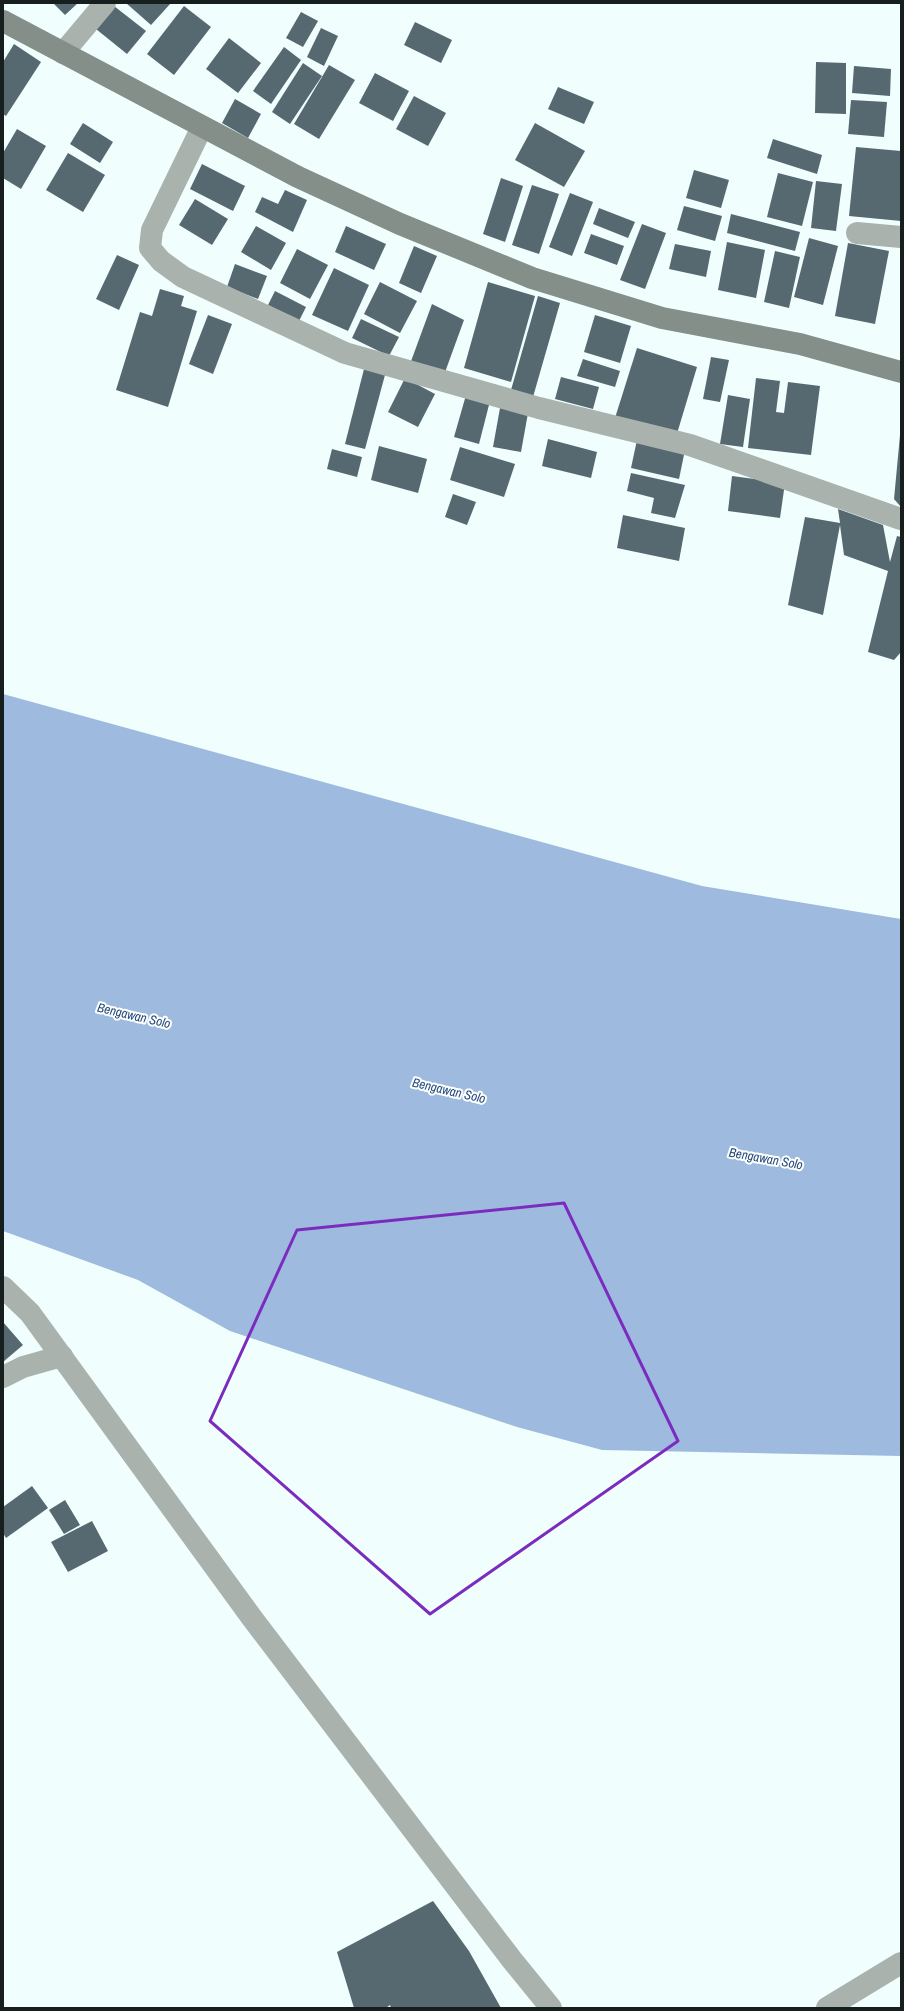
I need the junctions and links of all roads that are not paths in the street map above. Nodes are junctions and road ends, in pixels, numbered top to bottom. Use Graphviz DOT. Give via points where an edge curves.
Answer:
graph roads {
  1 [pos="105,3"];
  2 [pos="3,22"];
  3 [pos="63,53"];
  4 [pos="202,127"];
  5 [pos="857,233"];
  6 [pos="901,236"];
  7 [pos="901,372"];
  8 [pos="901,519"];
  9 [pos="3,1287"];
  10 [pos="62,1356"];
  11 [pos="3,1377"];
  12 [pos="901,1963"];
  13 [pos="551,2008"];
  14 [pos="827,2008"];
  1 -- 3 [label="street"];
  2 -- 3 [label="street"];
  3 -- 4 [label="street"];
  4 -- 7 [label="street" via="298,177 400,224 532,278 662,318 800,344"];
  4 -- 8 [label="street" via="152,230 150,248 161,261 183,277 345,353 539,408 690,445"];
  5 -- 6 [label="street"];
  9 -- 10 [label="street" via="30,1312"];
  10 -- 11 [label="street" via="23,1367"];
  10 -- 13 [label="street" via="252,1618"];
  12 -- 14 [label="street"];
}
